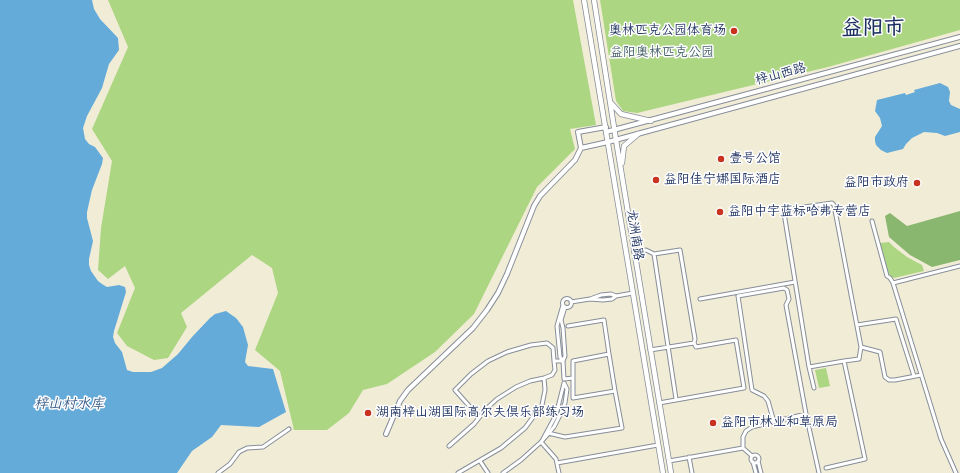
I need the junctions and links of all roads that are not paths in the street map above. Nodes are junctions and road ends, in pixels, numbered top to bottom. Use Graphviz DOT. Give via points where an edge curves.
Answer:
graph roads {
  1 [pos="584,0"];
  2 [pos="594,0"];
  3 [pos="960,37"];
  4 [pos="960,46"];
  5 [pos="609,99"];
  6 [pos="651,121"];
  7 [pos="606,129"];
  8 [pos="614,130"];
  9 [pos="638,134"];
  10 [pos="616,140"];
  11 [pos="608,142"];
  12 [pos="580,148"];
  13 [pos="621,175"];
  14 [pos="872,221"];
  15 [pos="634,252"];
  16 [pos="654,254"];
  17 [pos="960,266"];
  18 [pos="795,282"];
  19 [pos="892,283"];
  20 [pos="633,293"];
  21 [pos="700,299"];
  22 [pos="571,302"];
  23 [pos="564,306"];
  24 [pos="857,325"];
  25 [pos="568,326"];
  26 [pos="694,343"];
  27 [pos="668,347"];
  28 [pos="861,347"];
  29 [pos="650,350"];
  30 [pos="609,354"];
  31 [pos="563,360"];
  32 [pos="554,361"];
  33 [pos="844,361"];
  34 [pos="809,367"];
  35 [pos="921,375"];
  36 [pos="914,376"];
  37 [pos="544,378"];
  38 [pos="573,378"];
  39 [pos="564,381"];
  40 [pos="814,388"];
  41 [pos="615,391"];
  42 [pos="676,400"];
  43 [pos="659,402"];
  44 [pos="806,414"];
  45 [pos="479,417"];
  46 [pos="774,422"];
  47 [pos="289,429"];
  48 [pos="386,434"];
  49 [pos="548,434"];
  50 [pos="542,440"];
  51 [pos="658,445"];
  52 [pos="449,446"];
  53 [pos="743,448"];
  54 [pos="752,456"];
  55 [pos="689,457"];
  56 [pos="480,461"];
  57 [pos="669,461"];
  58 [pos="758,461"];
  59 [pos="557,462"];
  60 [pos="753,462"];
  61 [pos="826,468"];
  62 [pos="218,473"];
  63 [pos="458,473"];
  64 [pos="488,473"];
  65 [pos="503,473"];
  66 [pos="559,473"];
  67 [pos="663,473"];
  68 [pos="671,473"];
  69 [pos="692,473"];
  70 [pos="756,473"];
  71 [pos="760,473"];
  72 [pos="819,473"];
  73 [pos="956,473"];
  1 -- 7 [label="main road, 龙洲南路"];
  2 -- 5 [label="main road, 龙洲南路"];
  3 -- 6 [label="street, 梓山西路"];
  4 -- 9 [label="street, 梓山西路"];
  5 -- 6 [label="main road" via="621,114"];
  5 -- 8 [label="main road, 龙洲南路"];
  6 -- 8 [label="street, 梓山西路"];
  7 -- 8 [label="street, 梓山西路"];
  7 -- 11 [label="main road, 龙洲南路"];
  7 -- 12 [label="street, 梓山西路" via="578,132"];
  8 -- 10 [label="main road, 龙洲南路"];
  9 -- 10 [label="street, 梓山西路"];
  9 -- 13 [label="main road" via="624,146"];
  10 -- 11 [label="street, 梓山西路"];
  10 -- 13 [label="main road, 龙洲南路"];
  11 -- 12 [label="street, 梓山西路"];
  11 -- 20 [label="main road, 龙洲南路"];
  12 -- 48 [label="street" via="575,160 540,196 534,206 507,274 487,310 473,328 408,390 400,401"];
  13 -- 15 [label="main road, 龙洲南路"];
  14 -- 19 [label="street" via="887,276"];
  15 -- 16 [label="street" via="646,250"];
  15 -- 29 [label="main road, 龙洲南路"];
  16 -- 26 [label="street" via="680,250"];
  16 -- 27 [label="street"];
  17 -- 19 [label="street"];
  18 -- 21 [label="street"];
  18 -- 24 [label="street" via="784,210 832,203"];
  18 -- 34 [label="street"];
  19 -- 35 [label="street"];
  20 -- 22 [label="street" via="612,299"];
  20 -- 51 [label="main road, 龙洲南路"];
  22 -- 23 [label="street" via="569,306"];
  22 -- 23 [label="street" via="565,299"];
  23 -- 31 [label="street" via="561,320 565,356"];
  23 -- 31 [label="street" via="557,326 560,357"];
  24 -- 28 [label="street"];
  24 -- 36 [label="street" via="896,319"];
  25 -- 30 [label="street" via="604,320"];
  26 -- 27 [label="street"];
  26 -- 42 [label="street" via="696,347 736,340 744,388"];
  27 -- 29 [label="street"];
  27 -- 42 [label="street"];
  28 -- 33 [label="street" via="859,359"];
  28 -- 36 [label="street" via="880,352 885,377 889,380"];
  29 -- 43 [label="main road, 龙洲南路"];
  30 -- 38 [label="street" via="573,360"];
  30 -- 41 [label="street"];
  31 -- 32 [label="street"];
  31 -- 39 [label="street"];
  32 -- 37 [label="street" via="555,370 552,375"];
  32 -- 45 [label="street" via="553,348 547,343 506,352 488,361 455,390"];
  33 -- 34 [label="street"];
  33 -- 61 [label="street" via="865,459"];
  34 -- 40 [label="street"];
  35 -- 36 [label="street"];
  35 -- 73 [label="street" via="941,439"];
  37 -- 45 [label="street" via="516,387 497,399"];
  37 -- 56 [label="street" via="542,404 534,418 501,448"];
  38 -- 39 [label="street"];
  38 -- 41 [label="street" via="573,398"];
  39 -- 49 [label="street" via="567,389 564,402 554,427"];
  39 -- 50 [label="street" via="556,414"];
  41 -- 49 [label="street" via="622,428 564,437"];
  42 -- 43 [label="street"];
  43 -- 57 [label="main road, 龙洲南路"];
  44 -- 46 [label="street"];
  44 -- 46 [label="street" via="786,305 789,299 787,290 784,288 738,296 752,390 768,400"];
  44 -- 72 [label="street"];
  45 -- 52 [label="street"];
  46 -- 53 [label="street" via="752,427 746,432 743,437"];
  47 -- 62 [label="street" via="263,447 247,448 239,452 230,464"];
  49 -- 50 [label="street"];
  50 -- 59 [label="street"];
  50 -- 65 [label="street"];
  51 -- 59 [label="street"];
  51 -- 67 [label="main road, 龙洲南路"];
  53 -- 54 [label="street"];
  53 -- 55 [label="street"];
  54 -- 58 [label="street" via="756,455"];
  54 -- 60 [label="street"];
  55 -- 57 [label="street"];
  55 -- 69 [label="street"];
  56 -- 63 [label="street"];
  56 -- 64 [label="street"];
  57 -- 68 [label="main road, 龙洲南路"];
  58 -- 60 [label="street"];
  58 -- 71 [label="street"];
  59 -- 66 [label="street"];
  60 -- 70 [label="street"];
}
